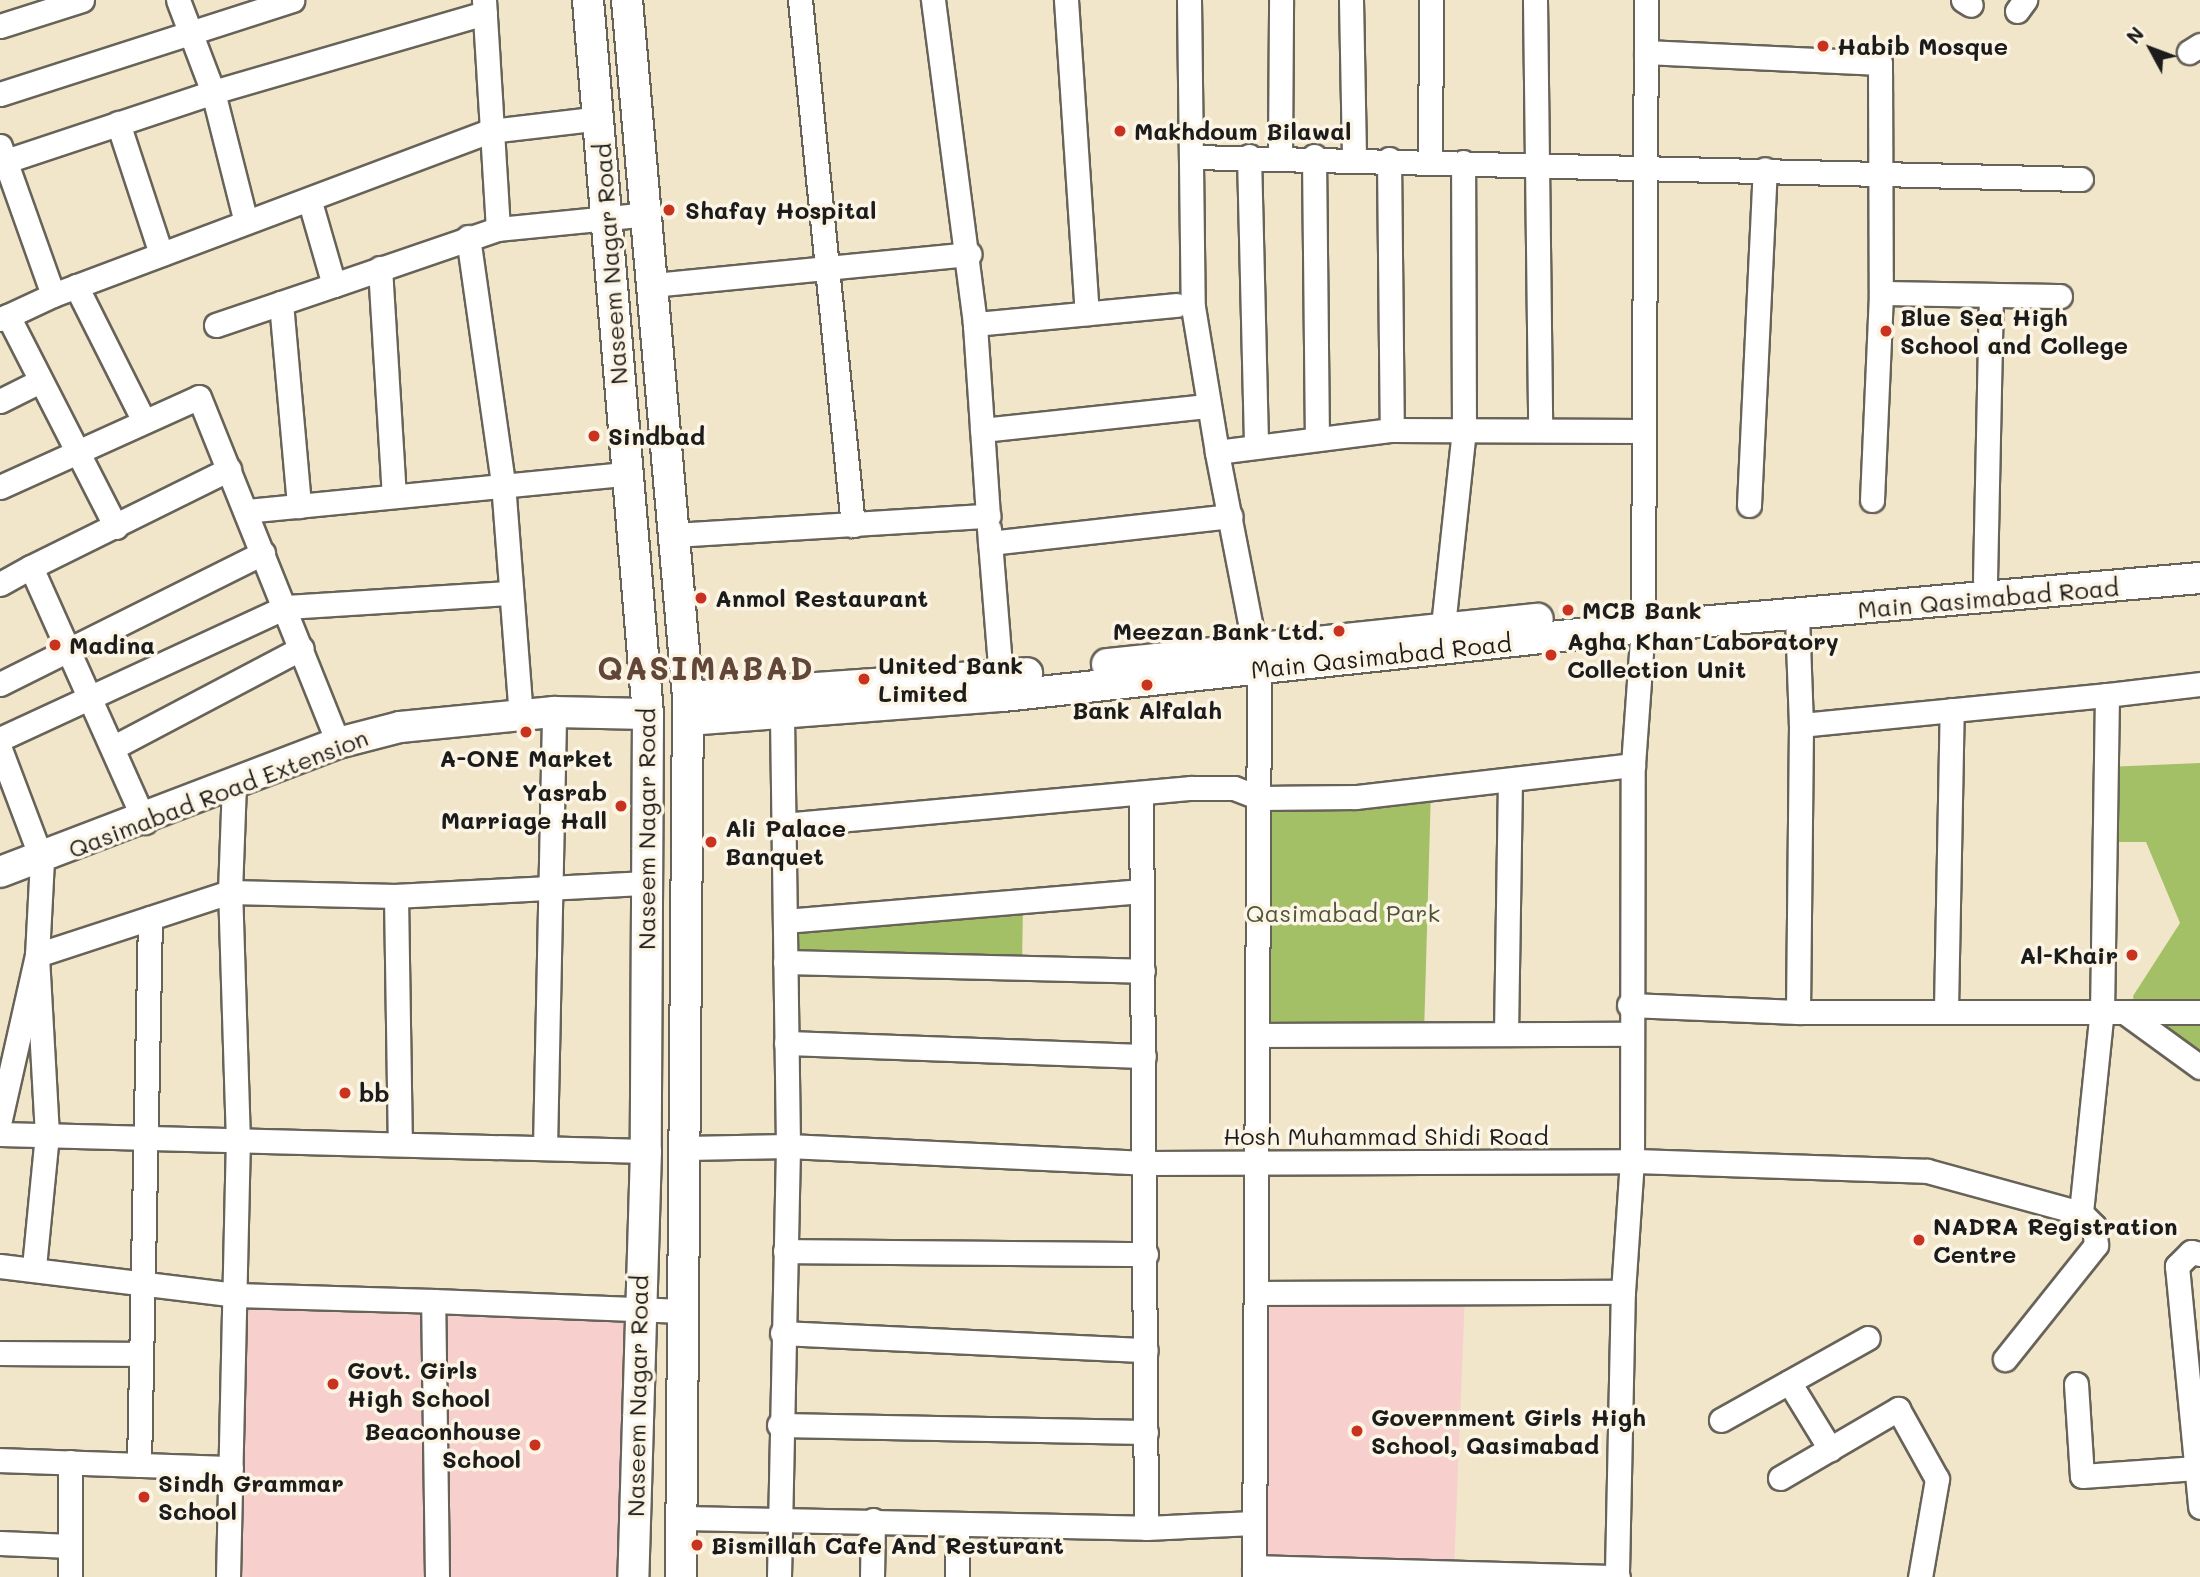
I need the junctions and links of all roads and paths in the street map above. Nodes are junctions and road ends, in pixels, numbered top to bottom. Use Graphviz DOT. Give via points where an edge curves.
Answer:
graph roads {
  1 [pos="82,0"];
  2 [pos="178,0"];
  3 [pos="588,0"];
  4 [pos="631,0"];
  5 [pos="800,0"];
  6 [pos="933,0"];
  7 [pos="1066,0"];
  8 [pos="1189,0"];
  9 [pos="1281,0"];
  10 [pos="1351,0"];
  11 [pos="1431,0"];
  12 [pos="1535,0"];
  13 [pos="1646,0"];
  14 [pos="278,2"];
  15 [pos="485,6"];
  16 [pos="0,26"];
  17 [pos="190,31"];
  18 [pos="1646,52"];
  19 [pos="213,92"];
  20 [pos="0,94"];
  21 [pos="600,118"];
  22 [pos="118,123"];
  23 [pos="490,131"];
  24 [pos="2,156"];
  25 [pos="1249,156"];
  26 [pos="1280,156"];
  27 [pos="1314,156"];
  28 [pos="1194,157"];
  29 [pos="1354,157"];
  30 [pos="1389,159"];
  31 [pos="1430,160"];
  32 [pos="1463,162"];
  33 [pos="1542,163"];
  34 [pos="1642,167"];
  35 [pos="1765,169"];
  36 [pos="1881,176"];
  37 [pos="2081,179"];
  38 [pos="310,202"];
  39 [pos="647,214"];
  40 [pos="606,216"];
  41 [pos="246,222"];
  42 [pos="498,229"];
  43 [pos="468,237"];
  44 [pos="161,254"];
  45 [pos="969,254"];
  46 [pos="829,267"];
  47 [pos="380,268"];
  48 [pos="334,285"];
  49 [pos="653,285"];
  50 [pos="76,286"];
  51 [pos="1881,293"];
  52 [pos="52,295"];
  53 [pos="1991,296"];
  54 [pos="2060,296"];
  55 [pos="281,303"];
  56 [pos="1176,305"];
  57 [pos="1087,313"];
  58 [pos="4,318"];
  59 [pos="975,324"];
  60 [pos="216,325"];
  61 [pos="38,382"];
  62 [pos="0,401"];
  63 [pos="1207,406"];
  64 [pos="144,421"];
  65 [pos="1464,429"];
  66 [pos="665,430"];
  67 [pos="982,430"];
  68 [pos="1392,430"];
  69 [pos="1540,430"];
  70 [pos="1644,431"];
  71 [pos="622,432"];
  72 [pos="1317,439"];
  73 [pos="1256,445"];
  74 [pos="76,450"];
  75 [pos="1217,452"];
  76 [pos="229,469"];
  77 [pos="626,474"];
  78 [pos="503,483"];
  79 [pos="0,487"];
  80 [pos="394,495"];
  81 [pos="1872,500"];
  82 [pos="1748,505"];
  83 [pos="299,506"];
  84 [pos="246,511"];
  85 [pos="988,516"];
  86 [pos="1230,516"];
  87 [pos="853,525"];
  88 [pos="116,527"];
  89 [pos="673,535"];
  90 [pos="990,543"];
  91 [pos="263,553"];
  92 [pos="2200,562"];
  93 [pos="31,567"];
  94 [pos="2200,578"];
  95 [pos="1985,580"];
  96 [pos="0,584"];
  97 [pos="509,593"];
  98 [pos="286,607"];
  99 [pos="1797,616"];
  100 [pos="1643,619"];
  101 [pos="1443,626"];
  102 [pos="302,648"];
  103 [pos="68,650"];
  104 [pos="1258,659"];
  105 [pos="0,684"];
  106 [pos="2200,684"];
  107 [pos="1002,686"];
  108 [pos="2107,695"];
  109 [pos="91,698"];
  110 [pos="688,708"];
  111 [pos="1952,710"];
  112 [pos="554,712"];
  113 [pos="648,714"];
  114 [pos="782,717"];
  115 [pos="521,718"];
  116 [pos="1801,725"];
  117 [pos="0,739"];
  118 [pos="338,743"];
  119 [pos="114,747"];
  120 [pos="0,749"];
  121 [pos="1633,765"];
  122 [pos="1510,780"];
  123 [pos="234,784"];
  124 [pos="1141,793"];
  125 [pos="1260,799"];
  126 [pos="145,822"];
  127 [pos="783,825"];
  128 [pos="42,860"];
  129 [pos="0,872"];
  130 [pos="645,883"];
  131 [pos="546,888"];
  132 [pos="1142,891"];
  133 [pos="230,892"];
  134 [pos="396,895"];
  135 [pos="150,918"];
  136 [pos="785,921"];
  137 [pos="37,955"];
  138 [pos="785,962"];
  139 [pos="1143,971"];
  140 [pos="1629,1005"];
  141 [pos="1946,1009"];
  142 [pos="2102,1009"];
  143 [pos="1798,1012"];
  144 [pos="2200,1012"];
  145 [pos="2127,1014"];
  146 [pos="1506,1034"];
  147 [pos="1629,1034"];
  148 [pos="1257,1035"];
  149 [pos="786,1043"];
  150 [pos="1144,1056"];
  151 [pos="2200,1067"];
  152 [pos="0,1119"];
  153 [pos="0,1134"];
  154 [pos="47,1135"];
  155 [pos="146,1139"];
  156 [pos="238,1142"];
  157 [pos="400,1143"];
  158 [pos="788,1146"];
  159 [pos="545,1148"];
  160 [pos="686,1148"];
  161 [pos="646,1151"];
  162 [pos="1632,1161"];
  163 [pos="1146,1163"];
  164 [pos="1256,1165"];
  165 [pos="2081,1213"];
  166 [pos="785,1251"];
  167 [pos="1146,1254"];
  168 [pos="2192,1255"];
  169 [pos="0,1266"];
  170 [pos="34,1267"];
  171 [pos="143,1282"];
  172 [pos="1623,1292"];
  173 [pos="1256,1293"];
  174 [pos="235,1295"];
  175 [pos="433,1301"];
  176 [pos="684,1311"];
  177 [pos="637,1313"];
  178 [pos="782,1333"];
  179 [pos="1868,1338"];
  180 [pos="1146,1350"];
  181 [pos="0,1353"];
  182 [pos="142,1354"];
  183 [pos="2005,1359"];
  184 [pos="1789,1382"];
  185 [pos="2076,1384"];
  186 [pos="1721,1420"];
  187 [pos="779,1425"];
  188 [pos="1146,1432"];
  189 [pos="1830,1449"];
  190 [pos="0,1460"];
  191 [pos="71,1462"];
  192 [pos="139,1465"];
  193 [pos="231,1468"];
  194 [pos="2197,1468"];
  195 [pos="1780,1478"];
  196 [pos="2200,1507"];
  197 [pos="684,1518"];
  198 [pos="873,1520"];
  199 [pos="780,1521"];
  200 [pos="1254,1523"];
  201 [pos="957,1525"];
  202 [pos="1146,1528"];
  203 [pos="0,1543"];
  204 [pos="70,1546"];
  205 [pos="1254,1572"];
  206 [pos="1618,1575"];
  207 [pos="70,1577"];
  208 [pos="228,1577"];
  209 [pos="437,1577"];
  210 [pos="633,1577"];
  211 [pos="681,1577"];
  212 [pos="779,1577"];
  213 [pos="872,1577"];
  214 [pos="957,1577"];
  215 [pos="1920,1577"];
  1 -- 16 [label="street"];
  2 -- 17 [label="street"];
  3 -- 21 [label="main road, Naseem Nagar Road"];
  4 -- 39 [label="main road, Naseem Nagar Road"];
  5 -- 46 [label="street"];
  6 -- 45 [label="street"];
  7 -- 57 [label="street"];
  8 -- 28 [label="street"];
  9 -- 26 [label="street"];
  10 -- 29 [label="street"];
  11 -- 31 [label="street"];
  12 -- 33 [label="street"];
  13 -- 18 [label="street"];
  14 -- 17 [label="street"];
  15 -- 19 [label="street"];
  15 -- 23 [label="street"];
  17 -- 19 [label="street"];
  17 -- 20 [label="street"];
  18 -- 34 [label="street"];
  18 -- 36 [label="street" via="1880,63"];
  19 -- 22 [label="street"];
  19 -- 41 [label="street"];
  21 -- 23 [label="street"];
  21 -- 40 [label="main road, Naseem Nagar Road"];
  22 -- 24 [label="street"];
  22 -- 44 [label="street"];
  23 -- 38 [label="street"];
  23 -- 42 [label="street"];
  24 -- 52 [label="street"];
  25 -- 26 [label="street"];
  25 -- 28 [label="street"];
  25 -- 73 [label="street"];
  26 -- 27 [label="street"];
  27 -- 29 [label="street"];
  27 -- 72 [label="street"];
  28 -- 63 [label="street" via="1193,307"];
  29 -- 30 [label="street"];
  30 -- 31 [label="street"];
  30 -- 68 [label="street"];
  31 -- 32 [label="street"];
  32 -- 33 [label="street"];
  32 -- 65 [label="street"];
  33 -- 34 [label="street"];
  33 -- 69 [label="street"];
  34 -- 35 [label="street"];
  34 -- 70 [label="street"];
  35 -- 36 [label="street"];
  35 -- 82 [label="street"];
  36 -- 37 [label="street"];
  36 -- 51 [label="street"];
  38 -- 41 [label="street"];
  38 -- 48 [label="street"];
  39 -- 40 [label="street"];
  39 -- 49 [label="main road, Naseem Nagar Road"];
  40 -- 42 [label="street"];
  40 -- 71 [label="main road, Naseem Nagar Road"];
  41 -- 44 [label="street"];
  42 -- 43 [label="street"];
  43 -- 47 [label="street"];
  43 -- 78 [label="street"];
  44 -- 50 [label="street"];
  45 -- 46 [label="street"];
  45 -- 59 [label="street"];
  46 -- 49 [label="street"];
  46 -- 87 [label="street"];
  47 -- 48 [label="street"];
  47 -- 80 [label="street"];
  48 -- 55 [label="street"];
  49 -- 66 [label="main road, Naseem Nagar Road"];
  50 -- 52 [label="street"];
  50 -- 64 [label="street"];
  51 -- 53 [label="street"];
  51 -- 81 [label="street"];
  52 -- 58 [label="street"];
  53 -- 54 [label="street"];
  53 -- 95 [label="street"];
  55 -- 60 [label="street"];
  55 -- 83 [label="street"];
  56 -- 57 [label="street"];
  57 -- 59 [label="street"];
  58 -- 61 [label="street"];
  59 -- 67 [label="street"];
  61 -- 62 [label="street"];
  61 -- 74 [label="street"];
  63 -- 67 [label="street"];
  63 -- 75 [label="street"];
  64 -- 74 [label="street"];
  64 -- 76 [label="street" via="199,397"];
  65 -- 68 [label="street"];
  65 -- 69 [label="street"];
  65 -- 101 [label="street"];
  66 -- 71 [label="main road"];
  66 -- 89 [label="main road, Naseem Nagar Road"];
  67 -- 85 [label="street"];
  68 -- 72 [label="street"];
  69 -- 70 [label="street"];
  70 -- 100 [label="street"];
  71 -- 77 [label="main road, Naseem Nagar Road"];
  72 -- 73 [label="street"];
  73 -- 75 [label="street"];
  74 -- 79 [label="street"];
  74 -- 88 [label="street"];
  75 -- 86 [label="street"];
  76 -- 84 [label="street"];
  76 -- 88 [label="street"];
  77 -- 78 [label="street"];
  77 -- 113 [label="main road, Naseem Nagar Road"];
  78 -- 80 [label="street"];
  78 -- 97 [label="street"];
  80 -- 83 [label="street"];
  83 -- 84 [label="street"];
  84 -- 91 [label="street"];
  85 -- 87 [label="street"];
  85 -- 90 [label="street"];
  86 -- 90 [label="street"];
  86 -- 104 [label="street"];
  87 -- 89 [label="street"];
  88 -- 93 [label="street"];
  89 -- 110 [label="main road, Naseem Nagar Road"];
  90 -- 107 [label="street"];
  91 -- 98 [label="street"];
  91 -- 103 [label="street"];
  92 -- 95 [label="main road, Main Qasimabad Road"];
  93 -- 96 [label="street"];
  93 -- 103 [label="street"];
  94 -- 99 [label="main road, Main Qasimabad Road"];
  95 -- 100 [label="main road, Main Qasimabad Road"];
  97 -- 98 [label="street"];
  97 -- 115 [label="street"];
  98 -- 102 [label="street"];
  98 -- 109 [label="street"];
  99 -- 100 [label="main road, Main Qasimabad Road"];
  99 -- 116 [label="street"];
  100 -- 101 [label="main road, Main Qasimabad Road"];
  100 -- 104 [label="main road, Main Qasimabad Road"];
  100 -- 121 [label="street"];
  101 -- 104 [label="main road, Main Qasimabad Road"];
  102 -- 118 [label="street"];
  102 -- 119 [label="street"];
  103 -- 105 [label="street"];
  103 -- 109 [label="street"];
  104 -- 107 [label="main road, Main Qasimabad Road"];
  104 -- 125 [label="street"];
  106 -- 108 [label="street"];
  107 -- 110 [label="main road, Main Qasimabad Road"];
  107 -- 114 [label="main road, Main Qasimabad Road"];
  108 -- 111 [label="street"];
  108 -- 142 [label="street"];
  109 -- 117 [label="street"];
  109 -- 119 [label="street"];
  110 -- 114 [label="main road, Main Qasimabad Road"];
  110 -- 160 [label="main road, Naseem Nagar Road"];
  111 -- 116 [label="street"];
  111 -- 141 [label="street"];
  112 -- 113 [label="main road, Qasimabad Road Extension"];
  112 -- 115 [label="main road, Qasimabad Road Extension"];
  112 -- 131 [label="street"];
  113 -- 130 [label="main road, Naseem Nagar Road"];
  114 -- 127 [label="street"];
  115 -- 118 [label="main road, Qasimabad Road Extension" via="400,727"];
  116 -- 143 [label="street"];
  118 -- 123 [label="main road, Qasimabad Road Extension"];
  119 -- 126 [label="street"];
  120 -- 128 [label="street"];
  121 -- 122 [label="street"];
  121 -- 140 [label="street"];
  122 -- 125 [label="street" via="1356,797"];
  122 -- 146 [label="street"];
  123 -- 126 [label="main road, Qasimabad Road Extension"];
  123 -- 133 [label="street"];
  124 -- 125 [label="street" via="1234,788"];
  124 -- 127 [label="street"];
  124 -- 132 [label="street"];
  125 -- 148 [label="street"];
  126 -- 128 [label="main road, Qasimabad Road Extension"];
  127 -- 136 [label="street"];
  128 -- 129 [label="main road, Qasimabad Road Extension"];
  128 -- 137 [label="street"];
  130 -- 131 [label="street"];
  130 -- 161 [label="main road, Naseem Nagar Road"];
  131 -- 134 [label="street"];
  131 -- 159 [label="street"];
  132 -- 136 [label="street"];
  132 -- 139 [label="street"];
  133 -- 134 [label="street"];
  133 -- 135 [label="street"];
  133 -- 156 [label="street"];
  134 -- 157 [label="street"];
  135 -- 137 [label="street"];
  135 -- 155 [label="street"];
  136 -- 138 [label="street"];
  137 -- 152 [label="street"];
  137 -- 154 [label="street"];
  138 -- 139 [label="street"];
  138 -- 149 [label="street"];
  139 -- 150 [label="street"];
  140 -- 143 [label="street"];
  140 -- 147 [label="street"];
  141 -- 142 [label="street"];
  141 -- 143 [label="street"];
  142 -- 145 [label="street"];
  142 -- 165 [label="street"];
  144 -- 145 [label="street"];
  145 -- 151 [label="street"];
  146 -- 147 [label="street"];
  146 -- 148 [label="street"];
  147 -- 162 [label="street"];
  148 -- 164 [label="street"];
  149 -- 150 [label="street"];
  149 -- 158 [label="street"];
  150 -- 163 [label="street"];
  153 -- 154 [label="street"];
  154 -- 155 [label="street"];
  154 -- 170 [label="street"];
  155 -- 156 [label="street"];
  155 -- 171 [label="street"];
  156 -- 157 [label="street"];
  156 -- 174 [label="street"];
  157 -- 159 [label="street"];
  158 -- 160 [label="street, Hosh Muhammad Shidi Road"];
  158 -- 163 [label="street, Hosh Muhammad Shidi Road"];
  158 -- 166 [label="street"];
  159 -- 161 [label="street"];
  160 -- 161 [label="main road"];
  160 -- 176 [label="main road, Naseem Nagar Road"];
  161 -- 177 [label="main road, Naseem Nagar Road"];
  162 -- 164 [label="street, Hosh Muhammad Shidi Road"];
  162 -- 165 [label="street, Hosh Muhammad Shidi Road" via="1927,1171"];
  162 -- 172 [label="street"];
  163 -- 164 [label="street, Hosh Muhammad Shidi Road"];
  163 -- 167 [label="street"];
  164 -- 173 [label="street"];
  165 -- 183 [label="street" via="2094,1226 2096,1245"];
  166 -- 167 [label="street"];
  166 -- 178 [label="street"];
  167 -- 180 [label="street"];
  168 -- 194 [label="street" via="2177,1266"];
  169 -- 170 [label="street"];
  170 -- 171 [label="street"];
  171 -- 174 [label="street"];
  171 -- 182 [label="street"];
  172 -- 173 [label="street"];
  172 -- 206 [label="street"];
  173 -- 200 [label="street"];
  174 -- 175 [label="street"];
  174 -- 193 [label="street"];
  175 -- 177 [label="street"];
  175 -- 209 [label="street"];
  176 -- 177 [label="street"];
  176 -- 197 [label="main road, Naseem Nagar Road"];
  177 -- 210 [label="main road, Naseem Nagar Road"];
  178 -- 180 [label="street"];
  178 -- 187 [label="street"];
  179 -- 184 [label="street"];
  180 -- 188 [label="street"];
  181 -- 182 [label="street"];
  182 -- 192 [label="street"];
  184 -- 186 [label="street"];
  184 -- 189 [label="street"];
  185 -- 194 [label="street" via="2082,1476"];
  187 -- 188 [label="street"];
  187 -- 199 [label="street"];
  188 -- 202 [label="street"];
  189 -- 195 [label="street"];
  189 -- 215 [label="street" via="1898,1409 1937,1479 1937,1509"];
  190 -- 191 [label="street"];
  191 -- 192 [label="street"];
  191 -- 204 [label="street"];
  192 -- 193 [label="street"];
  193 -- 208 [label="street"];
  194 -- 196 [label="street"];
  197 -- 199 [label="street"];
  197 -- 211 [label="main road, Naseem Nagar Road"];
  198 -- 199 [label="street"];
  198 -- 201 [label="street"];
  198 -- 213 [label="street"];
  199 -- 212 [label="street"];
  200 -- 202 [label="street"];
  200 -- 205 [label="street"];
  201 -- 202 [label="street"];
  201 -- 214 [label="street"];
  203 -- 204 [label="street"];
  204 -- 207 [label="street"];
  205 -- 206 [label="street"];
}
